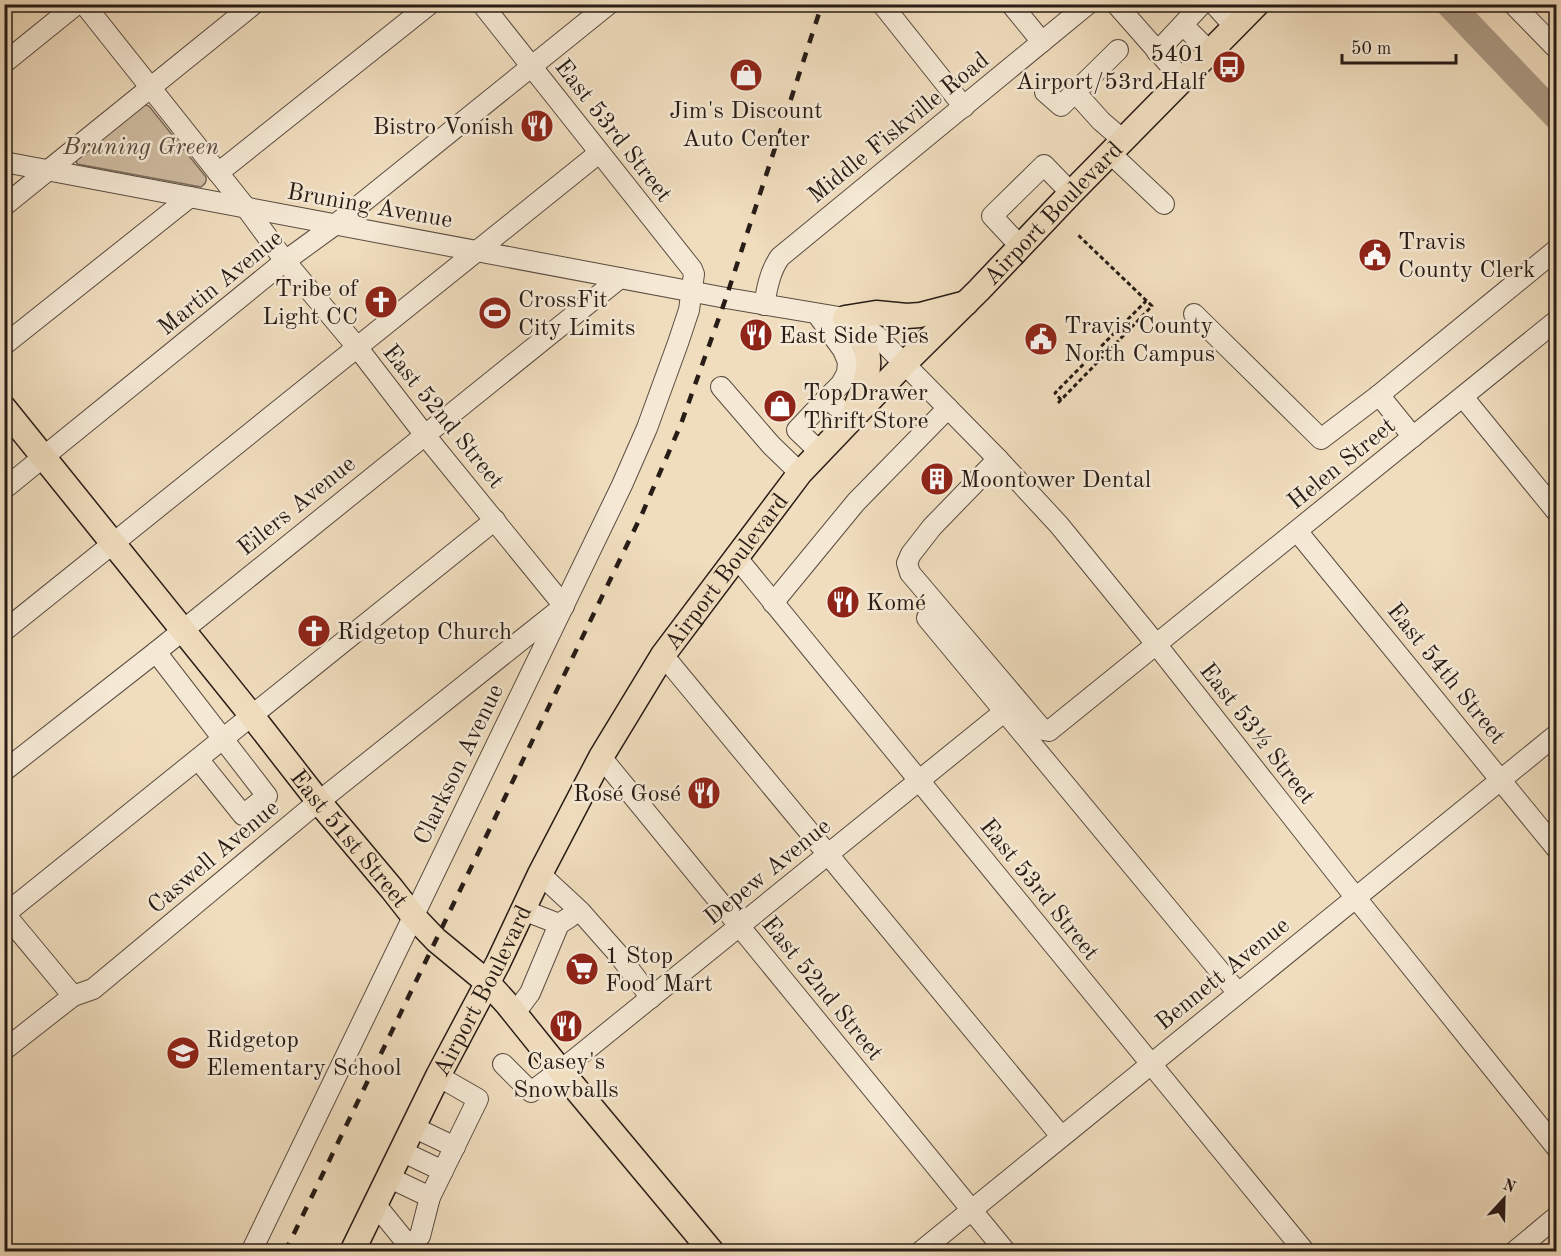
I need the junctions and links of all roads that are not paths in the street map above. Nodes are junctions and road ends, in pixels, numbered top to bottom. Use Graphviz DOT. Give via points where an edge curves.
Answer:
graph roads {
  1 [pos="77,4"];
  2 [pos="84,4"];
  3 [pos="254,4"];
  4 [pos="430,4"];
  5 [pos="482,4"];
  6 [pos="609,4"];
  7 [pos="882,4"];
  8 [pos="1011,4"];
  9 [pos="1088,4"];
  10 [pos="1116,4"];
  11 [pos="1202,4"];
  12 [pos="1214,4"];
  13 [pos="1257,4"];
  14 [pos="1513,4"];
  15 [pos="1183,25"];
  16 [pos="1235,27"];
  17 [pos="1042,42"];
  18 [pos="1557,48"];
  19 [pos="1118,50"];
  20 [pos="1157,52"];
  21 [pos="1210,52"];
  22 [pos="4,63"];
  23 [pos="531,67"];
  24 [pos="1182,80"];
  25 [pos="151,88"];
  26 [pos="1045,92"];
  27 [pos="1075,92"];
  28 [pos="964,107"];
  29 [pos="1116,147"];
  30 [pos="599,153"];
  31 [pos="4,162"];
  32 [pos="49,170"];
  33 [pos="218,173"];
  34 [pos="1071,193"];
  35 [pos="190,197"];
  36 [pos="1164,204"];
  37 [pos="4,206"];
  38 [pos="247,209"];
  39 [pos="336,224"];
  40 [pos="1020,246"];
  41 [pos="1557,250"];
  42 [pos="478,251"];
  43 [pos="285,261"];
  44 [pos="620,278"];
  45 [pos="691,292"];
  46 [pos="966,303"];
  47 [pos="764,305"];
  48 [pos="817,314"];
  49 [pos="1194,314"];
  50 [pos="845,318"];
  51 [pos="1557,321"];
  52 [pos="4,345"];
  53 [pos="357,347"];
  54 [pos="904,364"];
  55 [pos="721,387"];
  56 [pos="1379,395"];
  57 [pos="1463,397"];
  58 [pos="827,398"];
  59 [pos="4,408"];
  60 [pos="948,408"];
  61 [pos="852,419"];
  62 [pos="797,430"];
  63 [pos="424,434"];
  64 [pos="1413,437"];
  65 [pos="771,444"];
  66 [pos="820,452"];
  67 [pos="44,457"];
  68 [pos="998,459"];
  69 [pos="800,473"];
  70 [pos="4,489"];
  71 [pos="1557,511"];
  72 [pos="495,520"];
  73 [pos="1298,531"];
  74 [pos="114,545"];
  75 [pos="737,558"];
  76 [pos="773,603"];
  77 [pos="564,606"];
  78 [pos="927,618"];
  79 [pos="182,630"];
  80 [pos="4,631"];
  81 [pos="1156,644"];
  82 [pos="156,652"];
  83 [pos="663,655"];
  84 [pos="1005,711"];
  85 [pos="252,716"];
  86 [pos="1557,735"];
  87 [pos="223,739"];
  88 [pos="601,757"];
  89 [pos="198,759"];
  90 [pos="4,771"];
  91 [pos="919,780"];
  92 [pos="1501,780"];
  93 [pos="319,802"];
  94 [pos="1557,848"];
  95 [pos="828,854"];
  96 [pos="540,874"];
  97 [pos="1356,898"];
  98 [pos="523,910"];
  99 [pos="580,911"];
  100 [pos="5,914"];
  101 [pos="414,917"];
  102 [pos="559,924"];
  103 [pos="739,926"];
  104 [pos="488,982"];
  105 [pos="1238,993"];
  106 [pos="73,996"];
  107 [pos="651,998"];
  108 [pos="515,1013"];
  109 [pos="4,1050"];
  110 [pos="503,1064"];
  111 [pos="1151,1064"];
  112 [pos="561,1071"];
  113 [pos="438,1076"];
  114 [pos="413,1127"];
  115 [pos="1061,1136"];
  116 [pos="454,1147"];
  117 [pos="1557,1147"];
  118 [pos="401,1150"];
  119 [pos="443,1171"];
  120 [pos="388,1177"];
  121 [pos="430,1197"];
  122 [pos="375,1204"];
  123 [pos="971,1210"];
  124 [pos="1557,1217"];
  125 [pos="411,1248"];
  126 [pos="251,1251"];
  127 [pos="352,1251"];
  128 [pos="712,1251"];
  129 [pos="920,1251"];
  130 [pos="1006,1251"];
  131 [pos="1305,1251"];
  132 [pos="1514,1251"];
  1 -- 22 [label="street"];
  2 -- 25 [label="street, East 52nd Street"];
  3 -- 25 [label="street"];
  4 -- 33 [label="street"];
  5 -- 23 [label="street, East 53rd Street"];
  6 -- 23 [label="street, Martin Avenue"];
  7 -- 28 [label="street"];
  8 -- 17 [label="street"];
  9 -- 17 [label="street, Middle Fiskville Road"];
  10 -- 20 [label="street"];
  11 -- 15 [label="street"];
  12 -- 16 [label="street"];
  13 -- 16 [label="main road, Airport Boulevard"];
  14 -- 18 [label="street"];
  15 -- 20 [label="street"];
  15 -- 21 [label="street"];
  16 -- 21 [label="main road, Airport Boulevard"];
  17 -- 28 [label="street, Middle Fiskville Road"];
  19 -- 27 [label="street"];
  20 -- 24 [label="street"];
  21 -- 24 [label="main road, Airport Boulevard"];
  23 -- 30 [label="street, East 53rd Street"];
  23 -- 39 [label="street, Martin Avenue"];
  24 -- 29 [label="main road, Airport Boulevard"];
  25 -- 32 [label="street"];
  25 -- 33 [label="street, East 52nd Street"];
  26 -- 27 [label="street" via="1060,106"];
  27 -- 29 [label="street" via="1101,121"];
  28 -- 47 [label="street, Middle Fiskville Road" via="780,257"];
  29 -- 34 [label="main road, Airport Boulevard"];
  29 -- 36 [label="street"];
  30 -- 42 [label="street"];
  30 -- 45 [label="street, East 53rd Street" via="692,269"];
  31 -- 32 [label="street, Bruning Avenue"];
  32 -- 35 [label="street, Bruning Avenue"];
  32 -- 37 [label="street"];
  33 -- 38 [label="street, East 52nd Street"];
  34 -- 40 [label="main road, Airport Boulevard"];
  34 -- 40 [label="street" via="1044,165 992,216"];
  35 -- 38 [label="street, Bruning Avenue"];
  35 -- 52 [label="street"];
  38 -- 39 [label="street, Bruning Avenue"];
  38 -- 43 [label="street, East 52nd Street"];
  39 -- 42 [label="street, Bruning Avenue"];
  39 -- 43 [label="street, Martin Avenue"];
  40 -- 46 [label="main road, Airport Boulevard"];
  41 -- 56 [label="street"];
  42 -- 44 [label="street, Bruning Avenue"];
  42 -- 53 [label="street"];
  43 -- 53 [label="street, East 52nd Street"];
  43 -- 67 [label="street, Martin Avenue"];
  44 -- 45 [label="street, Bruning Avenue"];
  44 -- 63 [label="street, Eilers Avenue"];
  45 -- 47 [label="street, Bruning Avenue"];
  45 -- 77 [label="street, Clarkson Avenue" via="689,310 646,428"];
  46 -- 50 [label="main road" via="920,315 876,313"];
  46 -- 54 [label="main road, Airport Boulevard"];
  47 -- 48 [label="street"];
  48 -- 50 [label="street"];
  48 -- 58 [label="street" via="848,362 841,384"];
  49 -- 56 [label="street" via="1321,439"];
  50 -- 54 [label="street" via="877,336"];
  50 -- 61 [label="main road" via="868,356 867,374"];
  51 -- 57 [label="street, Helen Street"];
  53 -- 63 [label="street, East 52nd Street"];
  53 -- 74 [label="street"];
  54 -- 60 [label="street, East 53½ Street"];
  54 -- 61 [label="main road, Airport Boulevard"];
  55 -- 65 [label="street"];
  56 -- 64 [label="street"];
  57 -- 64 [label="street, Helen Street"];
  57 -- 71 [label="street"];
  58 -- 61 [label="street"];
  58 -- 62 [label="street"];
  59 -- 67 [label="main road, East 51st Street"];
  60 -- 68 [label="street, East 53½ Street"];
  60 -- 76 [label="street" via="856,502"];
  61 -- 66 [label="main road, Airport Boulevard"];
  62 -- 65 [label="street"];
  62 -- 66 [label="street"];
  63 -- 72 [label="street, East 52nd Street"];
  63 -- 79 [label="street, Eilers Avenue"];
  64 -- 73 [label="street, Helen Street"];
  65 -- 69 [label="street"];
  66 -- 69 [label="main road, Airport Boulevard"];
  67 -- 70 [label="street, Martin Avenue"];
  67 -- 74 [label="main road, East 51st Street"];
  68 -- 81 [label="street, East 53½ Street" via="1059,525"];
  68 -- 81 [label="street, Helen Street" via="932,527 908,562 910,573 1042,730 1050,731"];
  69 -- 75 [label="main road, Airport Boulevard"];
  72 -- 77 [label="street, East 52nd Street"];
  72 -- 85 [label="street"];
  73 -- 81 [label="street, Helen Street"];
  73 -- 92 [label="street, East 54th Street"];
  74 -- 79 [label="main road, East 51st Street"];
  74 -- 80 [label="street"];
  75 -- 76 [label="street, East 53rd Street"];
  75 -- 83 [label="main road, Airport Boulevard"];
  76 -- 91 [label="street, East 53rd Street"];
  77 -- 93 [label="street, Caswell Avenue"];
  77 -- 101 [label="street, Clarkson Avenue"];
  78 -- 84 [label="street"];
  79 -- 82 [label="street, Eilers Avenue"];
  79 -- 85 [label="main road, East 51st Street"];
  81 -- 97 [label="street, East 53½ Street"];
  82 -- 87 [label="street"];
  82 -- 90 [label="street, Eilers Avenue"];
  83 -- 88 [label="main road, Airport Boulevard"];
  83 -- 95 [label="street"];
  84 -- 91 [label="street, Depew Avenue"];
  84 -- 105 [label="street"];
  85 -- 87 [label="street"];
  85 -- 93 [label="main road, East 51st Street"];
  86 -- 92 [label="street, Bennett Avenue"];
  87 -- 89 [label="street"];
  87 -- 89 [label="street" via="267,796 243,815"];
  88 -- 96 [label="main road, Airport Boulevard"];
  88 -- 103 [label="street, East 52nd Street"];
  89 -- 100 [label="street"];
  91 -- 95 [label="street, Depew Avenue"];
  91 -- 111 [label="street, East 53rd Street"];
  92 -- 94 [label="street, East 54th Street"];
  92 -- 97 [label="street, Bennett Avenue"];
  93 -- 101 [label="main road, East 51st Street"];
  93 -- 106 [label="street, Caswell Avenue" via="93,989"];
  95 -- 103 [label="street, Depew Avenue"];
  95 -- 115 [label="street"];
  96 -- 98 [label="main road, Airport Boulevard"];
  96 -- 99 [label="street"];
  97 -- 105 [label="street, Bennett Avenue"];
  97 -- 117 [label="street, East 53½ Street"];
  98 -- 102 [label="street"];
  98 -- 104 [label="main road, Airport Boulevard"];
  99 -- 102 [label="street"];
  99 -- 107 [label="street"];
  100 -- 106 [label="street"];
  101 -- 104 [label="main road, East 51st Street"];
  101 -- 126 [label="street, Clarkson Avenue"];
  102 -- 108 [label="street" via="530,993"];
  103 -- 107 [label="street, Depew Avenue"];
  103 -- 123 [label="street, East 52nd Street"];
  104 -- 108 [label="main road, East 51st Street"];
  104 -- 113 [label="main road, Airport Boulevard"];
  105 -- 111 [label="street, Bennett Avenue"];
  106 -- 109 [label="street, Caswell Avenue"];
  107 -- 112 [label="street, Depew Avenue"];
  108 -- 112 [label="main road, East 51st Street"];
  110 -- 112 [label="street, Depew Avenue" via="531,1092"];
  111 -- 115 [label="street, Bennett Avenue"];
  111 -- 131 [label="street, East 53rd Street"];
  112 -- 128 [label="main road, East 51st Street"];
  113 -- 114 [label="main road, Airport Boulevard"];
  113 -- 116 [label="street" via="478,1099"];
  114 -- 116 [label="street"];
  114 -- 118 [label="main road, Airport Boulevard"];
  115 -- 123 [label="street, Bennett Avenue"];
  116 -- 119 [label="street"];
  118 -- 119 [label="street"];
  118 -- 120 [label="main road, Airport Boulevard"];
  119 -- 121 [label="street"];
  120 -- 121 [label="street"];
  120 -- 122 [label="main road, Airport Boulevard"];
  121 -- 125 [label="street" via="420,1236"];
  122 -- 125 [label="street"];
  122 -- 127 [label="main road, Airport Boulevard"];
  123 -- 129 [label="street, Bennett Avenue"];
  123 -- 130 [label="street, East 52nd Street"];
  124 -- 132 [label="street"];
}
